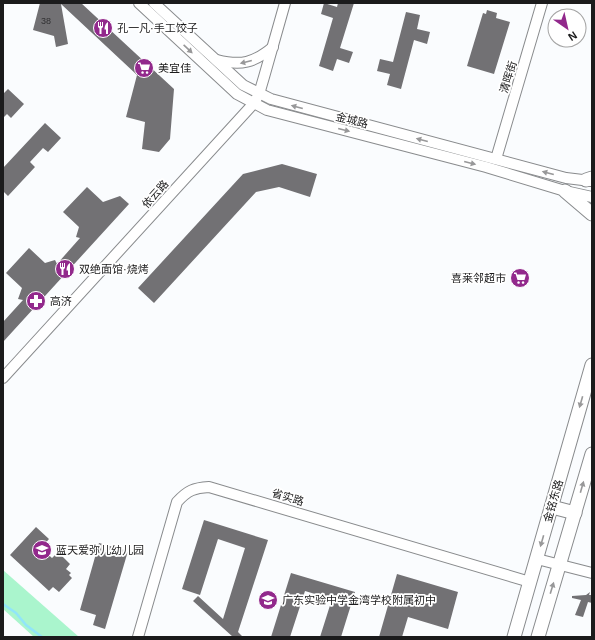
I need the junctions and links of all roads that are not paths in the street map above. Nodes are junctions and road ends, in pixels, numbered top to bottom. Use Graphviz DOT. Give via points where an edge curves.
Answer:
graph roads {
  1 [pos="139,3"];
  2 [pos="154,3"];
  3 [pos="285,3"];
  4 [pos="542,3"];
  5 [pos="273,47"];
  6 [pos="215,59"];
  7 [pos="259,94"];
  8 [pos="254,103"];
  9 [pos="496,159"];
  10 [pos="590,180"];
  11 [pos="565,191"];
  12 [pos="592,197"];
  13 [pos="592,214"];
  14 [pos="592,365"];
  15 [pos="3,378"];
  16 [pos="592,454"];
  17 [pos="552,507"];
  18 [pos="575,513"];
  19 [pos="537,559"];
  20 [pos="559,565"];
  21 [pos="592,573"];
  22 [pos="530,582"];
  23 [pos="522,608"];
  24 [pos="545,614"];
  25 [pos="138,637"];
  26 [pos="514,637"];
  27 [pos="538,637"];
  1 -- 8 [label="street, 金城路, one-way" via="237,94"];
  2 -- 6 [label="street, 金城路"];
  3 -- 5 [label="street, 依云路"];
  4 -- 9 [label="street, 清晖街"];
  5 -- 6 [label="street, one-way" via="262,56 239,64"];
  5 -- 7 [label="street, 依云路"];
  6 -- 7 [label="street, 金城路" via="243,85"];
  7 -- 8 [label="street, 依云路"];
  9 -- 7 [label="street, 金城路, one-way" via="279,102"];
  8 -- 11 [label="street, 金城路, one-way" via="267,110 486,167"];
  8 -- 15 [label="street, 依云路"];
  10 -- 9 [label="street, 金城路, one-way" via="566,178"];
  11 -- 12 [label="street, 金城路"];
  11 -- 13 [label="main road"];
  14 -- 17 [label="main road, 金铭东路, one-way"];
  18 -- 16 [label="main road, one-way"];
  17 -- 18 [label="main road"];
  17 -- 19 [label="main road, 金铭东路, one-way"];
  18 -- 20 [label="main road"];
  19 -- 20 [label="street"];
  19 -- 22 [label="main road, 金铭东路"];
  20 -- 21 [label="street"];
  24 -- 20 [label="main road, one-way"];
  22 -- 23 [label="main road, 金铭东路"];
  22 -- 25 [label="street, 省实路" via="209,487 196,488 185,493 177,502"];
  23 -- 24 [label="main road"];
  23 -- 26 [label="main road, 金铭东路"];
  24 -- 27 [label="main road"];
}
